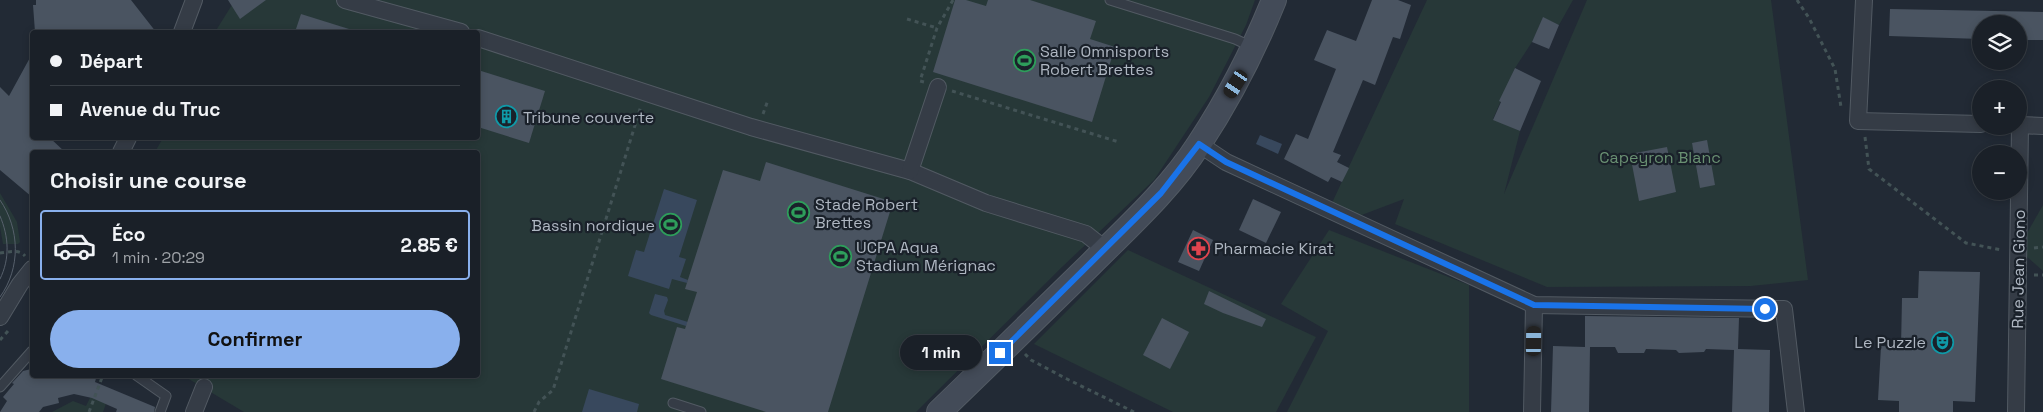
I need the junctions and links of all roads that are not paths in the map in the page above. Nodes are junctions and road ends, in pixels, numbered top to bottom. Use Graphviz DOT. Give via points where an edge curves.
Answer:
graph roads {
  1 [pos="194,0"];
  2 [pos="345,0"];
  3 [pos="1110,0"];
  4 [pos="1274,0"];
  5 [pos="1864,0"];
  6 [pos="183,30"];
  7 [pos="455,30"];
  8 [pos="480,39"];
  9 [pos="1254,48"];
  10 [pos="938,87"];
  11 [pos="1972,124"];
  12 [pos="2027,125"];
  13 [pos="2043,126"];
  14 [pos="2020,135"];
  15 [pos="1199,144"];
  16 [pos="910,172"];
  17 [pos="1105,250"];
  18 [pos="29,263"];
  19 [pos="1534,305"];
  20 [pos="2,309"];
  21 [pos="30,353"];
  22 [pos="140,378"];
  23 [pos="0,387"];
  24 [pos="204,387"];
  25 [pos="673,403"];
  26 [pos="160,412"];
  27 [pos="194,412"];
  28 [pos="701,412"];
  29 [pos="939,412"];
  30 [pos="1532,412"];
  31 [pos="1796,412"];
  32 [pos="2016,412"];
  1 -- 6 [label="street"];
  2 -- 7 [label="street"];
  3 -- 9 [label="lane" via="1235,39"];
  4 -- 9 [label="street"];
  5 -- 11 [label="street" via="1858,122"];
  8 -- 16 [label="street" via="758,129"];
  9 -- 15 [label="street"];
  10 -- 16 [label="street"];
  12 -- 13 [label="street"];
  14 -- 32 [label="street, Rue Jean Giono"];
  15 -- 17 [label="street" via="1161,193"];
  15 -- 19 [label="street" via="1226,162"];
  16 -- 17 [label="street" via="986,203 1086,234"];
  17 -- 29 [label="street"];
  18 -- 20 [label="street" via="20,284"];
  19 -- 30 [label="street"];
  19 -- 31 [label="street" via="1784,309"];
  21 -- 23 [label="lane"];
  22 -- 26 [label="lane" via="166,396"];
  24 -- 27 [label="street"];
  25 -- 28 [label="lane"];
}
